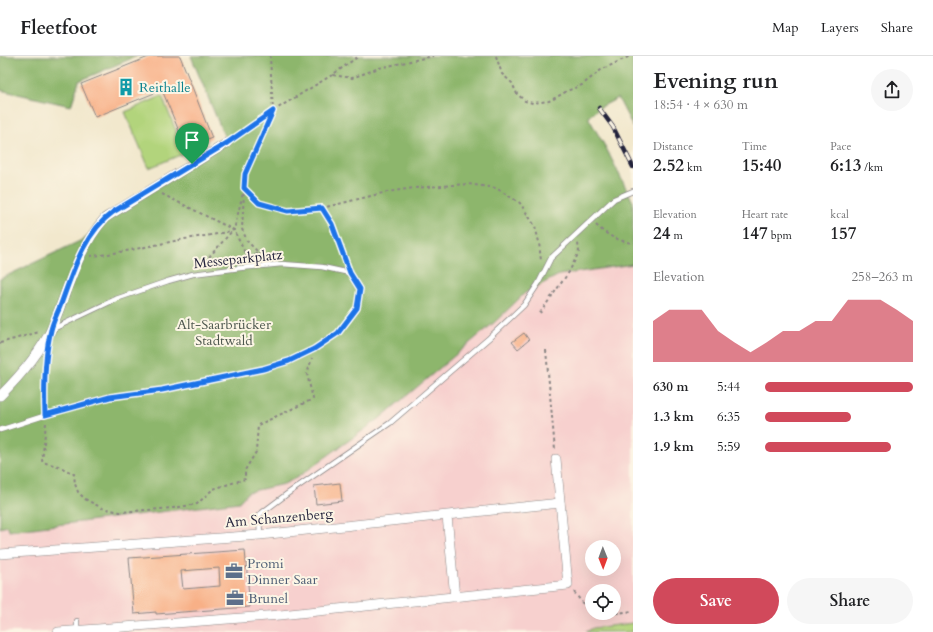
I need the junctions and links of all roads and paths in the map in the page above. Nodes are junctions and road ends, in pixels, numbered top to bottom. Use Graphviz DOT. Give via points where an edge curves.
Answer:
graph roads {
  1 [pos="270,56"];
  2 [pos="359,56"];
  3 [pos="433,56"];
  4 [pos="496,56"];
  5 [pos="630,56"];
  6 [pos="332,75"];
  7 [pos="273,111"];
  8 [pos="227,143"];
  9 [pos="152,188"];
  10 [pos="244,188"];
  11 [pos="633,191"];
  12 [pos="322,208"];
  13 [pos="591,219"];
  14 [pos="234,230"];
  15 [pos="578,242"];
  16 [pos="633,243"];
  17 [pos="79,257"];
  18 [pos="247,257"];
  19 [pos="282,264"];
  20 [pos="350,273"];
  21 [pos="193,274"];
  22 [pos="542,274"];
  23 [pos="540,313"];
  24 [pos="51,329"];
  25 [pos="0,343"];
  26 [pos="314,349"];
  27 [pos="48,350"];
  28 [pos="546,350"];
  29 [pos="0,396"];
  30 [pos="45,415"];
  31 [pos="0,430"];
  32 [pos="556,459"];
  33 [pos="560,503"];
  34 [pos="447,516"];
  35 [pos="260,535"];
  36 [pos="0,554"];
  37 [pos="568,585"];
  38 [pos="455,597"];
  39 [pos="585,606"];
  40 [pos="633,611"];
  41 [pos="621,612"];
  42 [pos="58,632"];
  1 -- 7 [label="path"];
  2 -- 6 [label="path"];
  3 -- 6 [label="path" via="379,68 352,78"];
  4 -- 5 [label="path" via="502,74 512,83 517,94 525,101 533,103 549,101 582,85 601,70"];
  6 -- 7 [label="path"];
  7 -- 8 [label="path"];
  7 -- 10 [label="path" via="245,174"];
  8 -- 9 [label="street"];
  9 -- 14 [label="path"];
  9 -- 17 [label="street" via="104,218"];
  10 -- 12 [label="path" via="259,203 288,211"];
  10 -- 14 [label="path"];
  10 -- 19 [label="path" via="242,229 247,241 258,253"];
  11 -- 13 [label="lane" via="614,199"];
  12 -- 20 [label="path" via="332,224"];
  12 -- 22 [label="path" via="414,188 468,184 496,188 520,203 534,226 539,242"];
  13 -- 16 [label="path" via="604,233"];
  13 -- 22 [label="lane" via="551,258"];
  14 -- 17 [label="path" via="106,255"];
  14 -- 18 [label="path"];
  14 -- 21 [label="path"];
  15 -- 23 [label="path" via="579,252"];
  17 -- 24 [label="street"];
  19 -- 20 [label="lane, Messeparkplatz" via="322,267"];
  19 -- 21 [label="lane, Messeparkplatz"];
  20 -- 26 [label="lane" via="360,289 357,308 338,333"];
  21 -- 24 [label="lane, Messeparkplatz" via="116,298"];
  22 -- 35 [label="lane" via="524,305 390,423 259,515"];
  24 -- 25 [label="path"];
  24 -- 29 [label="street" via="26,367"];
  26 -- 30 [label="lane" via="289,361 263,369 162,390 110,397"];
  26 -- 30 [label="path" via="307,374 313,399 258,425 256,452 245,470 245,479 213,489 197,504 120,512 85,499 78,492 73,472 42,462 47,427"];
  27 -- 30 [label="path" via="44,384"];
  28 -- 32 [label="path"];
  30 -- 31 [label="lane"];
  32 -- 33 [label="street"];
  33 -- 34 [label="street, Am Schanzenberg"];
  33 -- 37 [label="street"];
  34 -- 35 [label="street, Am Schanzenberg"];
  34 -- 38 [label="street"];
  35 -- 36 [label="street, Am Schanzenberg"];
  37 -- 38 [label="street"];
  37 -- 39 [label="path"];
  38 -- 42 [label="street" via="280,615 77,626"];
  40 -- 41 [label="path"];
}
